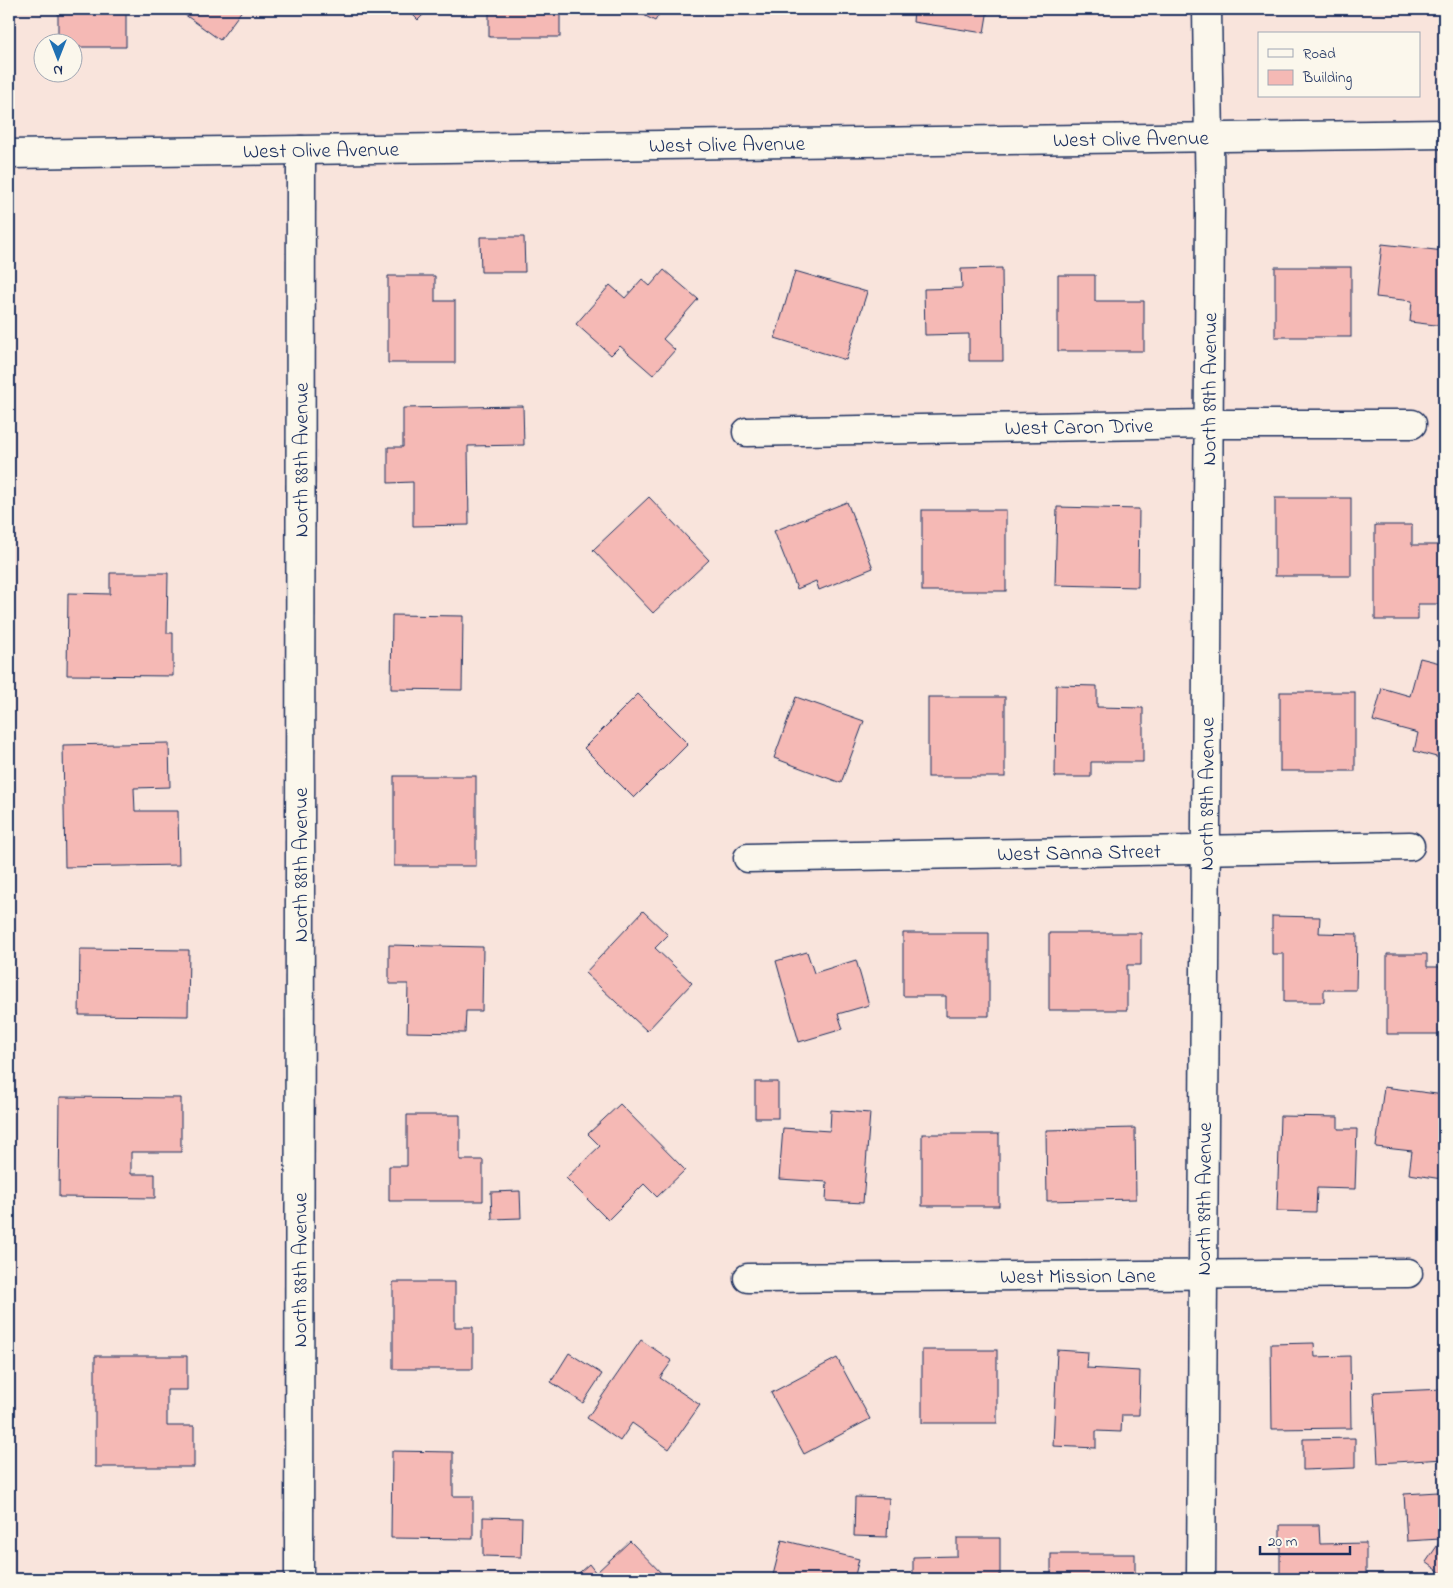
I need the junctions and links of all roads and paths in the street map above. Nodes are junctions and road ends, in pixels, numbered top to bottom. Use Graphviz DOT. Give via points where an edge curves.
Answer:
graph roads {
  1 [pos="1207,9"];
  2 [pos="1444,134"];
  3 [pos="1210,138"];
  4 [pos="301,150"];
  5 [pos="9,154"];
  6 [pos="1208,424"];
  7 [pos="1412,424"];
  8 [pos="747,432"];
  9 [pos="1410,846"];
  10 [pos="1206,850"];
  11 [pos="748,858"];
  12 [pos="1408,1273"];
  13 [pos="1204,1275"];
  14 [pos="748,1278"];
  15 [pos="298,1579"];
  16 [pos="1201,1579"];
  1 -- 3 [label="street, North 89th Avenue"];
  2 -- 3 [label="street, West Olive Avenue"];
  3 -- 4 [label="street, West Olive Avenue"];
  3 -- 6 [label="street, North 89th Avenue"];
  4 -- 5 [label="street, West Olive Avenue"];
  4 -- 15 [label="street, North 88th Avenue"];
  6 -- 7 [label="street, West Caron Drive"];
  6 -- 8 [label="street, West Caron Drive"];
  6 -- 10 [label="street, North 89th Avenue"];
  9 -- 10 [label="street, West Sanna Street"];
  10 -- 11 [label="street, West Sanna Street"];
  10 -- 13 [label="street, North 89th Avenue"];
  12 -- 13 [label="street, West Mission Lane"];
  13 -- 14 [label="street, West Mission Lane"];
  13 -- 16 [label="street, North 89th Avenue"];
}
